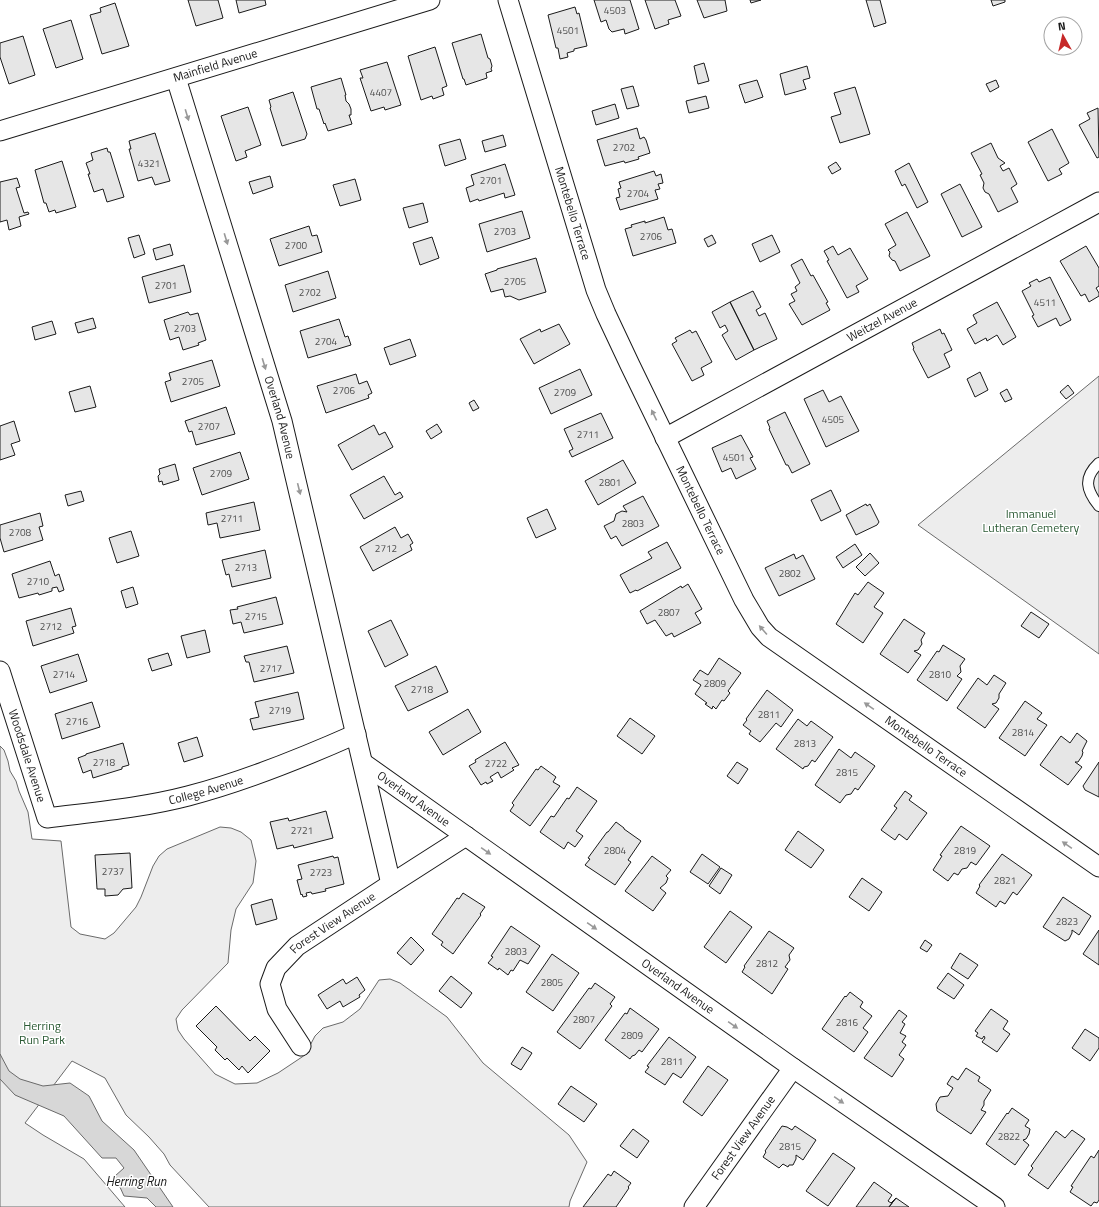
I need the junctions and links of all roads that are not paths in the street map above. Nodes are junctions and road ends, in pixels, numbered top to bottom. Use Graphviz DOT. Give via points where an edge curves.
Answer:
graph roads {
  1 [pos="430,0"];
  2 [pos="508,0"];
  3 [pos="176,78"];
  4 [pos="0,132"];
  5 [pos="1099,202"];
  6 [pos="665,438"];
  7 [pos="1099,463"];
  8 [pos="1099,506"];
  9 [pos="0,672"];
  10 [pos="356,734"];
  11 [pos="363,763"];
  12 [pos="47,818"];
  13 [pos="466,836"];
  14 [pos="1099,867"];
  15 [pos="391,884"];
  16 [pos="301,1046"];
  17 [pos="793,1068"];
  18 [pos="694,1207"];
  19 [pos="995,1207"];
  1 -- 3 [label="street, Mainfield Avenue"];
  6 -- 2 [label="street, Montebello Terrace, one-way" via="596,290"];
  3 -- 4 [label="street, Mainfield Avenue"];
  3 -- 10 [label="street, Overland Avenue, one-way" via="282,421"];
  5 -- 6 [label="street, Weitzel Avenue"];
  14 -- 6 [label="street, Montebello Terrace, one-way" via="769,637 760,628 744,600"];
  7 -- 8 [label="lane" via="1091,470 1088,480 1089,490"];
  9 -- 12 [label="street, Woodsdale Avenue"];
  10 -- 11 [label="street, Overland Avenue"];
  10 -- 12 [label="street, College Avenue" via="268,770 187,796 119,809"];
  11 -- 13 [label="street, Overland Avenue"];
  11 -- 15 [label="street, Overland Avenue"];
  13 -- 15 [label="street, Forest View Avenue"];
  13 -- 17 [label="street, Overland Avenue, one-way"];
  15 -- 16 [label="street, Forest View Avenue" via="297,946 276,968 270,984 277,1009"];
  17 -- 18 [label="street, Forest View Avenue"];
  17 -- 19 [label="street, Overland Avenue, one-way"];
}
